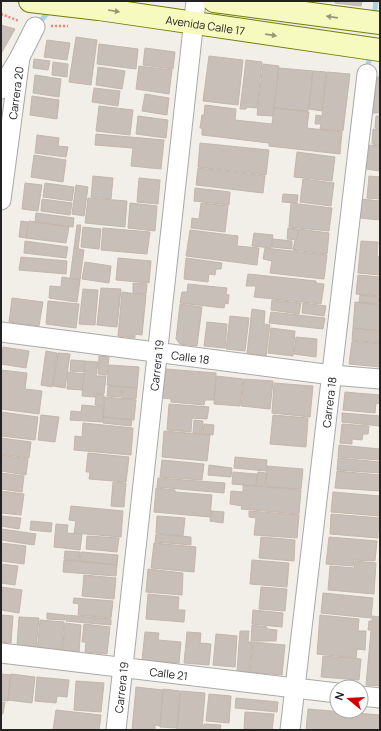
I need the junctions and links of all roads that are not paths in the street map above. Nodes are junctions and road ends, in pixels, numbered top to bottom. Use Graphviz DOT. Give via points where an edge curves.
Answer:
graph roads {
  1 [pos="33,1"];
  2 [pos="196,1"];
  3 [pos="214,1"];
  4 [pos="376,23"];
  5 [pos="194,24"];
  6 [pos="35,27"];
  7 [pos="373,49"];
  8 [pos="20,57"];
  9 [pos="367,74"];
  10 [pos="1,89"];
  11 [pos="1,200"];
  12 [pos="1,332"];
  13 [pos="158,352"];
  14 [pos="332,375"];
  15 [pos="380,379"];
  16 [pos="1,653"];
  17 [pos="123,667"];
  18 [pos="295,689"];
  19 [pos="329,692"];
  20 [pos="369,697"];
  21 [pos="380,698"];
  22 [pos="116,730"];
  23 [pos="290,730"];
  1 -- 5 [label="main road, Avenida Calle 17, one-way" via="75,16"];
  2 -- 5 [label="street, Carrera 19"];
  4 -- 3 [label="main road, one-way"];
  5 -- 7 [label="main road, Avenida Calle 17, one-way"];
  5 -- 13 [label="street, Carrera 19"];
  6 -- 8 [label="street"];
  8 -- 10 [label="street"];
  8 -- 11 [label="street, Carrera 20"];
  9 -- 14 [label="street, Carrera 18"];
  12 -- 13 [label="street, Calle 18"];
  13 -- 14 [label="street, Calle 18"];
  13 -- 17 [label="street, Carrera 19"];
  14 -- 15 [label="street, Calle 18"];
  14 -- 18 [label="street, Carrera 18"];
  16 -- 17 [label="street, Calle 21"];
  17 -- 18 [label="street, Calle 21"];
  17 -- 22 [label="street, Carrera 19"];
  18 -- 19 [label="street, Calle 21"];
  18 -- 23 [label="street, Carrera 18"];
  20 -- 21 [label="street"];
}
